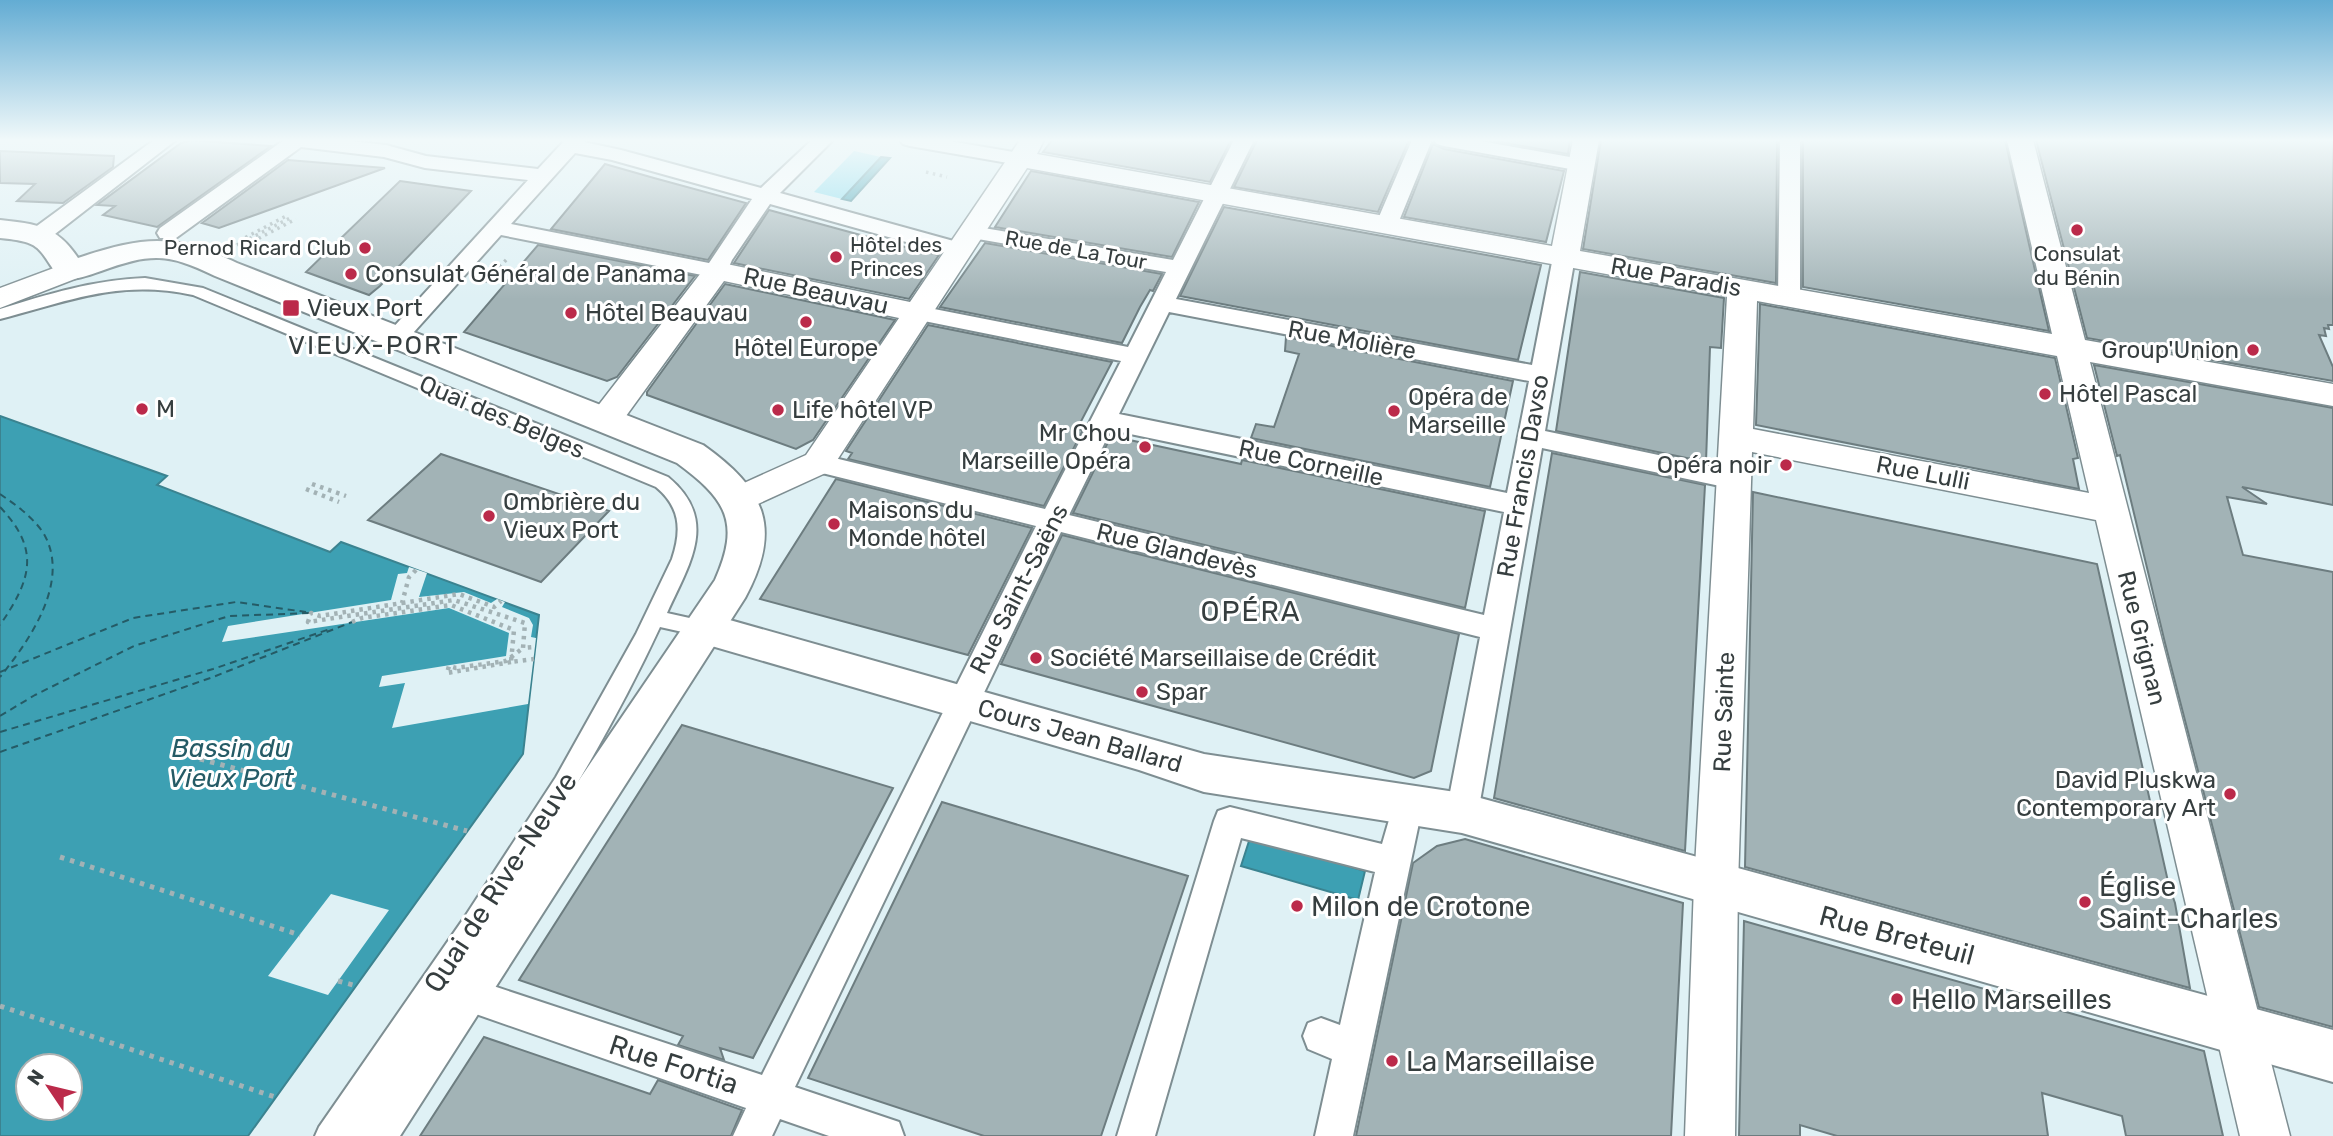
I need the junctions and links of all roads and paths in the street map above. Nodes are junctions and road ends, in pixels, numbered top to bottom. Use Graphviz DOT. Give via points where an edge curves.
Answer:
graph roads {
  1 [pos="95,193"];
  2 [pos="223,193"];
  3 [pos="527,193"];
  4 [pos="754,193"];
  5 [pos="768,193"];
  6 [pos="997,193"];
  7 [pos="1208,193"];
  8 [pos="1400,193"];
  9 [pos="1576,193"];
  10 [pos="1790,193"];
  11 [pos="2033,193"];
  12 [pos="1216,195"];
  13 [pos="765,196"];
  14 [pos="1386,226"];
  15 [pos="495,228"];
  16 [pos="0,229"];
  17 [pos="972,231"];
  18 [pos="168,233"];
  19 [pos="38,236"];
  20 [pos="227,254"];
  21 [pos="509,257"];
  22 [pos="1564,257"];
  23 [pos="1179,268"];
  24 [pos="717,271"];
  25 [pos="74,281"];
  26 [pos="485,282"];
  27 [pos="1742,289"];
  28 [pos="1789,297"];
  29 [pos="0,299"];
  30 [pos="1162,303"];
  31 [pos="919,313"];
  32 [pos="0,314"];
  33 [pos="397,337"];
  34 [pos="2070,348"];
  35 [pos="1136,356"];
  36 [pos="1542,375"];
  37 [pos="2333,395"];
  38 [pos="606,419"];
  39 [pos="1104,419"];
  40 [pos="1531,437"];
  41 [pos="1735,437"];
  42 [pos="818,463"];
  43 [pos="1734,480"];
  44 [pos="312,484"];
  45 [pos="306,489"];
  46 [pos="346,496"];
  47 [pos="736,501"];
  48 [pos="339,502"];
  49 [pos="1518,505"];
  50 [pos="2110,510"];
  51 [pos="1053,521"];
  52 [pos="416,570"];
  53 [pos="501,601"];
  54 [pos="402,603"];
  55 [pos="355,615"];
  56 [pos="655,618"];
  57 [pos="705,629"];
  58 [pos="1495,629"];
  59 [pos="535,647"];
  60 [pos="523,648"];
  61 [pos="534,659"];
  62 [pos="511,662"];
  63 [pos="962,702"];
  64 [pos="200,759"];
  65 [pos="1241,779"];
  66 [pos="1462,813"];
  67 [pos="1230,821"];
  68 [pos="1404,823"];
  69 [pos="467,831"];
  70 [pos="60,857"];
  71 [pos="1395,862"];
  72 [pos="1716,885"];
  73 [pos="300,935"];
  74 [pos="338,981"];
  75 [pos="357,986"];
  76 [pos="463,993"];
  77 [pos="0,1006"];
  78 [pos="2240,1030"];
  79 [pos="2333,1056"];
  80 [pos="771,1096"];
  81 [pos="275,1097"];
  82 [pos="1720,1130"];
  83 [pos="328,1136"];
  84 [pos="369,1136"];
  85 [pos="752,1136"];
  86 [pos="885,1136"];
  87 [pos="1136,1136"];
  88 [pos="1334,1136"];
  89 [pos="2265,1136"];
  1 -- 19 [label="street"];
  2 -- 18 [label="street"];
  3 -- 15 [label="street"];
  4 -- 13 [label="street, Rue de La Tour"];
  5 -- 13 [label="street"];
  6 -- 17 [label="street"];
  7 -- 12 [label="street, Rue Paradis"];
  8 -- 14 [label="street"];
  9 -- 22 [label="street, Rue Francis Davso"];
  10 -- 28 [label="street"];
  11 -- 34 [label="street, Rue Grignan"];
  12 -- 14 [label="street, Rue Paradis"];
  12 -- 23 [label="street, Rue Saint-Saëns"];
  13 -- 17 [label="street, Rue de La Tour"];
  13 -- 24 [label="street"];
  14 -- 22 [label="street, Rue Paradis"];
  15 -- 24 [label="street, Rue Beauvau"];
  15 -- 33 [label="street"];
  16 -- 19 [label="main road"];
  17 -- 23 [label="street, Rue de La Tour"];
  17 -- 31 [label="street"];
  19 -- 25 [label="main road" via="61,250"];
  20 -- 20 [label="path" via="292,217"];
  20 -- 25 [label="main road, Quai des Belges" via="144,259"];
  20 -- 33 [label="main road, Quai des Belges"];
  21 -- 26 [label="path"];
  22 -- 27 [label="street, Rue Paradis"];
  22 -- 36 [label="street, Rue Francis Davso"];
  23 -- 30 [label="street, Rue Saint-Saëns"];
  24 -- 31 [label="street, Rue Beauvau"];
  24 -- 38 [label="street"];
  25 -- 29 [label="street"];
  25 -- 32 [label="lane"];
  25 -- 56 [label="lane, Quai des Belges" via="152,281 197,291 662,482 684,504 689,540"];
  27 -- 28 [label="street, Rue Paradis"];
  27 -- 41 [label="street, Rue Sainte"];
  28 -- 34 [label="street, Rue Paradis"];
  30 -- 35 [label="street, Rue Saint-Saëns"];
  30 -- 36 [label="street, Rue Molière"];
  31 -- 35 [label="street, Rue Beauvau"];
  31 -- 42 [label="street"];
  33 -- 38 [label="main road, Quai des Belges"];
  34 -- 37 [label="street, Rue Paradis"];
  34 -- 50 [label="street, Rue Grignan"];
  35 -- 39 [label="street, Rue Saint-Saëns"];
  36 -- 40 [label="street, Rue Francis Davso"];
  38 -- 47 [label="main road, Quai des Belges" via="690,454 706,465"];
  39 -- 49 [label="street, Rue Corneille"];
  39 -- 51 [label="street, Rue Saint-Saëns"];
  40 -- 43 [label="street"];
  40 -- 49 [label="street, Rue Francis Davso"];
  41 -- 43 [label="street, Rue Sainte"];
  41 -- 50 [label="street, Rue Lulli"];
  42 -- 47 [label="street"];
  42 -- 51 [label="street, Rue Glandevès"];
  43 -- 72 [label="street, Rue Sainte"];
  44 -- 46 [label="path"];
  45 -- 48 [label="path"];
  47 -- 57 [label="main road, Quai des Belges" via="747,516 743,560"];
  49 -- 58 [label="street, Rue Francis Davso"];
  50 -- 78 [label="street, Rue Grignan"];
  51 -- 58 [label="street, Rue Glandevès"];
  51 -- 63 [label="street, Rue Saint-Saëns"];
  52 -- 54 [label="path"];
  53 -- 54 [label="path" via="494,607 459,594"];
  54 -- 55 [label="path" via="320,616 311,613 308,622"];
  55 -- 60 [label="path" via="454,600 525,623"];
  55 -- 62 [label="path" via="352,622 451,605 514,630"];
  56 -- 57 [label="lane"];
  56 -- 83 [label="lane, Quai de Rive-Neuve" via="573,772"];
  57 -- 63 [label="main road, Cours Jean Ballard"];
  57 -- 76 [label="main road, Quai de Rive-Neuve"];
  58 -- 66 [label="street, Rue Francis Davso"];
  59 -- 60 [label="path"];
  60 -- 62 [label="path" via="506,661 449,666 447,673"];
  61 -- 62 [label="path"];
  63 -- 65 [label="main road, Cours Jean Ballard" via="1204,773"];
  63 -- 80 [label="street, Rue Saint-Saëns"];
  64 -- 69 [label="path"];
  65 -- 66 [label="main road, Cours Jean Ballard"];
  65 -- 67 [label="street"];
  66 -- 72 [label="main road, Rue Breteuil"];
  67 -- 71 [label="street"];
  67 -- 87 [label="street"];
  68 -- 71 [label="street"];
  70 -- 73 [label="path"];
  71 -- 88 [label="street" via="1337,1042"];
  72 -- 78 [label="main road, Rue Breteuil"];
  72 -- 82 [label="street, Rue Sainte"];
  74 -- 75 [label="path"];
  76 -- 80 [label="street, Rue Fortia"];
  76 -- 84 [label="main road, Quai de Rive-Neuve"];
  77 -- 81 [label="path"];
  78 -- 79 [label="main road, Rue Breteuil"];
  78 -- 89 [label="street, Rue Grignan"];
  80 -- 85 [label="street, Rue Saint-Saëns"];
  80 -- 86 [label="street, Rue Fortia"];
}
